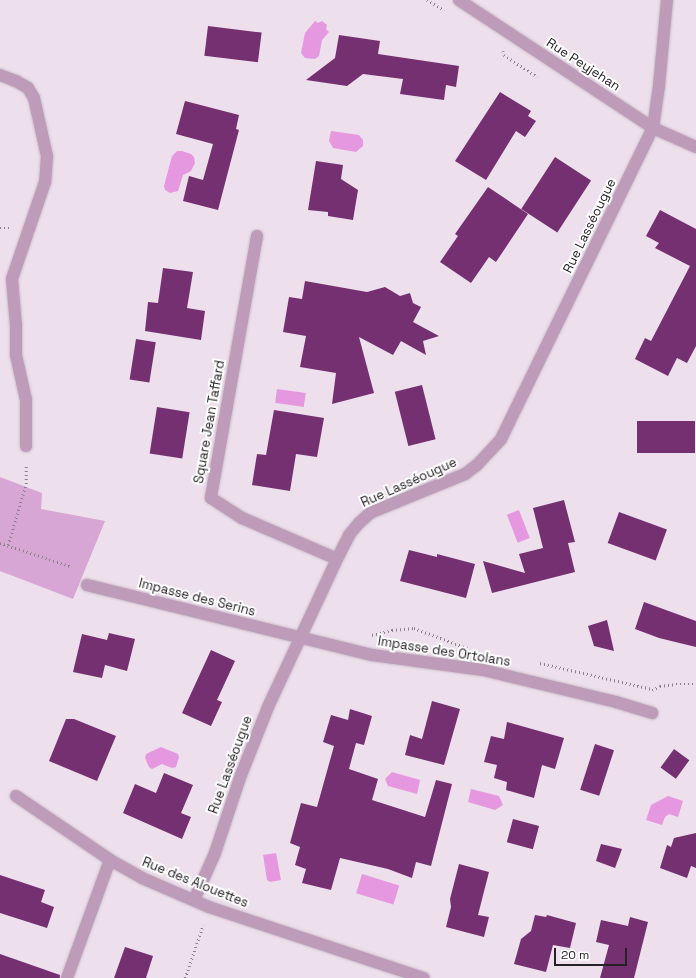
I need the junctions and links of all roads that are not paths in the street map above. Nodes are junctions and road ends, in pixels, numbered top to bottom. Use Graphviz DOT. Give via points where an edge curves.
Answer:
graph roads {
  1 [pos="458,0"];
  2 [pos="667,0"];
  3 [pos="0,75"];
  4 [pos="653,128"];
  5 [pos="696,147"];
  6 [pos="257,236"];
  7 [pos="26,446"];
  8 [pos="337,558"];
  9 [pos="86,585"];
  10 [pos="300,638"];
  11 [pos="646,711"];
  12 [pos="16,796"];
  13 [pos="110,860"];
  14 [pos="194,900"];
  15 [pos="67,978"];
  16 [pos="424,978"];
  1 -- 4 [label="street, Rue Peyjehan"];
  2 -- 4 [label="street, Rue Lasséougue"];
  3 -- 7 [label="street" via="28,88 34,98 47,156 45,182 12,279 16,355 26,400"];
  4 -- 5 [label="street, Rue Peyjehan"];
  4 -- 8 [label="street, Rue Lasséougue" via="502,439 478,465 464,474 370,514 359,523"];
  6 -- 8 [label="street, Square Jean Taffard" via="211,498 242,518"];
  8 -- 10 [label="street, Rue Lasséougue"];
  9 -- 10 [label="street, Impasse des Serins"];
  10 -- 11 [label="street, Impasse des Ortolans" via="386,658 484,670"];
  10 -- 14 [label="street, Rue Lasséougue" via="253,743 215,853"];
  12 -- 13 [label="street, Rue des Alouettes"];
  13 -- 14 [label="street, Rue des Alouettes" via="142,878"];
  13 -- 15 [label="street"];
  14 -- 16 [label="street, Rue des Alouettes"];
}
